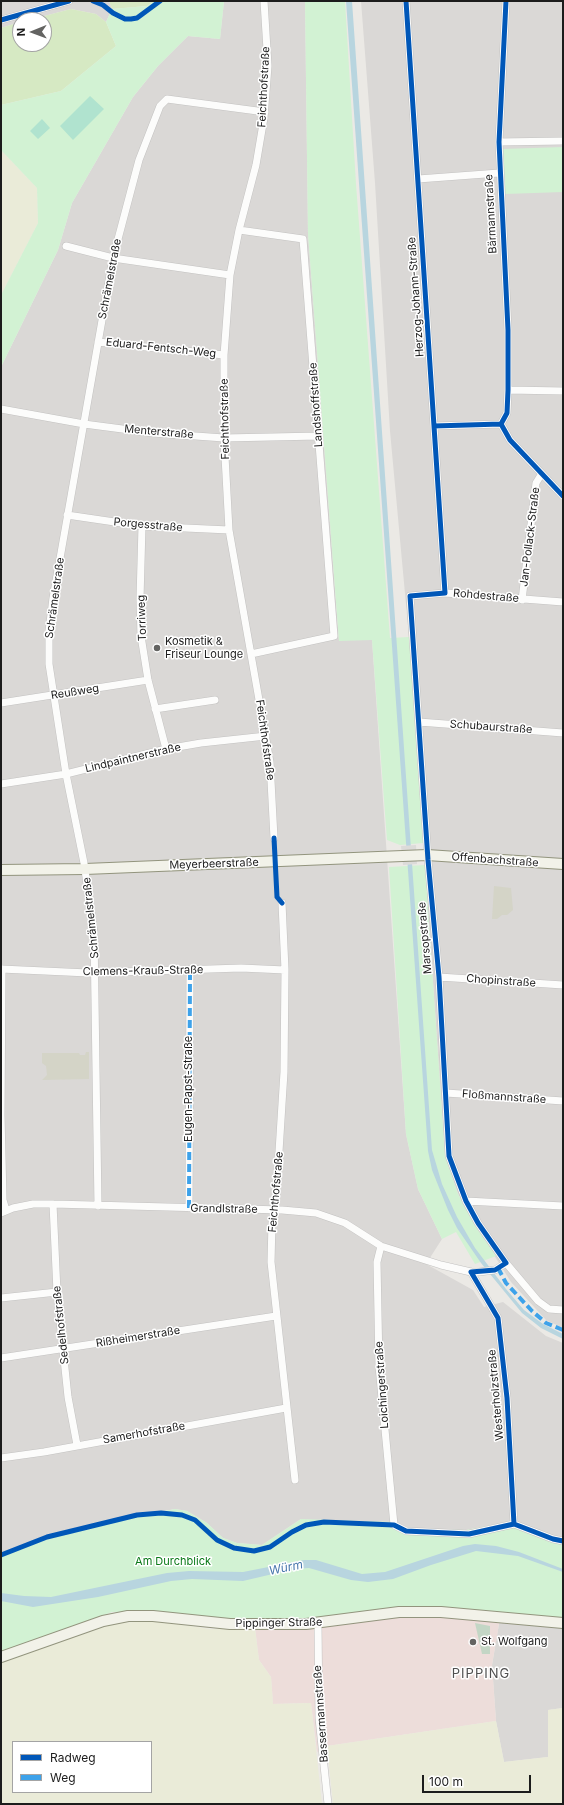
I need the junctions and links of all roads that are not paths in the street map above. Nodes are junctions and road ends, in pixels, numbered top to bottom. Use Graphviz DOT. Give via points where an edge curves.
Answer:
graph roads {
  1 [pos="69,1"];
  2 [pos="264,1"];
  3 [pos="406,1"];
  4 [pos="506,1"];
  5 [pos="1,20"];
  6 [pos="265,112"];
  7 [pos="563,141"];
  8 [pos="498,142"];
  9 [pos="499,173"];
  10 [pos="418,179"];
  11 [pos="239,230"];
  12 [pos="66,246"];
  13 [pos="113,258"];
  14 [pos="230,275"];
  15 [pos="98,342"];
  16 [pos="224,355"];
  17 [pos="508,390"];
  18 [pos="563,391"];
  19 [pos="1,409"];
  20 [pos="84,424"];
  21 [pos="501,424"];
  22 [pos="434,426"];
  23 [pos="319,436"];
  24 [pos="224,438"];
  25 [pos="541,475"];
  26 [pos="563,496"];
  27 [pos="67,515"];
  28 [pos="142,526"];
  29 [pos="229,530"];
  30 [pos="445,592"];
  31 [pos="410,596"];
  32 [pos="522,600"];
  33 [pos="563,602"];
  34 [pos="251,654"];
  35 [pos="148,680"];
  36 [pos="53,696"];
  37 [pos="215,700"];
  38 [pos="1,703"];
  39 [pos="155,709"];
  40 [pos="419,722"];
  41 [pos="563,733"];
  42 [pos="266,736"];
  43 [pos="166,749"];
  44 [pos="66,774"];
  45 [pos="1,784"];
  46 [pos="274,838"];
  47 [pos="422,855"];
  48 [pos="563,864"];
  49 [pos="86,869"];
  50 [pos="1,870"];
  51 [pos="282,903"];
  52 [pos="2,969"];
  53 [pos="190,970"];
  54 [pos="285,970"];
  55 [pos="96,973"];
  56 [pos="439,977"];
  57 [pos="563,985"];
  58 [pos="446,1093"];
  59 [pos="563,1101"];
  60 [pos="466,1200"];
  61 [pos="53,1204"];
  62 [pos="98,1206"];
  63 [pos="563,1206"];
  64 [pos="189,1208"];
  65 [pos="274,1210"];
  66 [pos="4,1212"];
  67 [pos="381,1246"];
  68 [pos="506,1263"];
  69 [pos="470,1272"];
  70 [pos="57,1292"];
  71 [pos="1,1298"];
  72 [pos="563,1310"];
  73 [pos="276,1316"];
  74 [pos="63,1349"];
  75 [pos="1,1358"];
  76 [pos="286,1408"];
  77 [pos="77,1445"];
  78 [pos="1,1458"];
  79 [pos="295,1480"];
  80 [pos="514,1524"];
  81 [pos="563,1541"];
  82 [pos="318,1623"];
  83 [pos="563,1623"];
  84 [pos="1,1657"];
  85 [pos="328,1804"];
  1 -- 5 [label="street"];
  2 -- 6 [label="street, Feichthofstraße" via="268,66"];
  3 -- 10 [label="street, Herzog-Johann-Straße"];
  4 -- 8 [label="street, Bärmannstraße"];
  6 -- 11 [label="street, Feichthofstraße" via="256,165"];
  6 -- 13 [label="street, Schrämelstraße" via="167,99 160,106 139,160"];
  7 -- 8 [label="street"];
  8 -- 9 [label="street, Bärmannstraße"];
  9 -- 10 [label="street"];
  9 -- 17 [label="street, Bärmannstraße" via="508,330"];
  10 -- 22 [label="street, Herzog-Johann-Straße"];
  11 -- 14 [label="street, Feichthofstraße"];
  11 -- 23 [label="street, Landshoffstraße" via="303,239"];
  12 -- 13 [label="street"];
  13 -- 14 [label="street"];
  13 -- 15 [label="street, Schrämelstraße"];
  14 -- 16 [label="street, Feichthofstraße"];
  15 -- 16 [label="street, Eduard-Fentsch-Weg"];
  15 -- 20 [label="street, Schrämelstraße"];
  16 -- 24 [label="street, Feichthofstraße"];
  17 -- 18 [label="street"];
  17 -- 21 [label="street, Bärmannstraße" via="507,413"];
  19 -- 20 [label="street, Menterstraße"];
  20 -- 24 [label="street, Menterstraße" via="153,433"];
  20 -- 27 [label="street, Schrämelstraße"];
  21 -- 22 [label="street"];
  21 -- 25 [label="street" via="510,440"];
  22 -- 30 [label="street, Herzog-Johann-Straße"];
  23 -- 24 [label="street, Menterstraße"];
  23 -- 34 [label="street, Landshoffstraße" via="334,636"];
  24 -- 29 [label="street, Feichthofstraße"];
  25 -- 26 [label="street"];
  25 -- 32 [label="street, Jan-Pollack-Straße" via="536,483"];
  27 -- 28 [label="street, Porgesstraße"];
  27 -- 36 [label="street, Schrämelstraße" via="49,631 49,664"];
  28 -- 29 [label="street, Porgesstraße"];
  28 -- 35 [label="street, Torriweg" via="140,599"];
  29 -- 34 [label="street, Feichthofstraße"];
  30 -- 31 [label="street, Rohdestraße"];
  30 -- 32 [label="street, Rohdestraße"];
  31 -- 40 [label="street, Marsopstraße"];
  32 -- 33 [label="street, Rohdestraße"];
  34 -- 42 [label="street, Feichthofstraße"];
  35 -- 36 [label="street, Reußweg"];
  35 -- 39 [label="street, Torriweg"];
  36 -- 38 [label="street, Reußweg"];
  36 -- 44 [label="street, Schrämelstraße"];
  37 -- 39 [label="street"];
  39 -- 43 [label="street, Torriweg"];
  40 -- 41 [label="street, Schubaurstraße"];
  40 -- 47 [label="street, Marsopstraße"];
  42 -- 43 [label="street, Lindpaintnerstraße" via="201,742"];
  42 -- 46 [label="street, Feichthofstraße"];
  43 -- 44 [label="street, Lindpaintnerstraße"];
  44 -- 45 [label="street, Lindpaintnerstraße"];
  44 -- 49 [label="street, Schrämelstraße"];
  47 -- 48 [label="main road, Offenbachstraße"];
  47 -- 49 [label="main road, Meyerbeerstraße"];
  47 -- 56 [label="street, Marsopstraße"];
  49 -- 50 [label="main road, Meyerbeerstraße"];
  49 -- 55 [label="street, Schrämelstraße"];
  51 -- 54 [label="street, Feichthofstraße"];
  52 -- 55 [label="street, Clemens-Krauß-Straße"];
  52 -- 66 [label="street"];
  53 -- 54 [label="street, Clemens-Krauß-Straße"];
  53 -- 55 [label="street, Clemens-Krauß-Straße"];
  53 -- 64 [label="street, Eugen-Papst-Straße"];
  54 -- 65 [label="street, Feichthofstraße" via="284,1072"];
  55 -- 62 [label="street, Schrämelstraße"];
  56 -- 57 [label="street, Chopinstraße"];
  56 -- 58 [label="street, Marsopstraße"];
  58 -- 59 [label="street, Floßmannstraße"];
  58 -- 60 [label="street, Marsopstraße" via="449,1156"];
  60 -- 63 [label="street"];
  60 -- 68 [label="street, Marsopstraße" via="478,1223"];
  61 -- 62 [label="street, Grandlstraße"];
  61 -- 66 [label="street, Grandlstraße" via="33,1204"];
  61 -- 70 [label="street, Sedelhofstraße"];
  62 -- 64 [label="street, Grandlstraße"];
  64 -- 65 [label="street, Grandlstraße"];
  65 -- 67 [label="street, Grandlstraße" via="316,1213 345,1224"];
  65 -- 73 [label="street, Feichthofstraße" via="271,1262"];
  67 -- 69 [label="street, Grandlstraße" via="428,1262"];
  67 -- 80 [label="street, Loichingerstraße" via="377,1262 379,1366 394,1525 406,1531 469,1534"];
  68 -- 69 [label="street, Grandlstraße" via="496,1270"];
  68 -- 72 [label="street, Marsopstraße" via="538,1301 549,1309"];
  69 -- 80 [label="street, Westerholzstraße" via="498,1318 509,1426"];
  70 -- 71 [label="street"];
  70 -- 74 [label="street, Sedelhofstraße"];
  73 -- 74 [label="street, Rißheimerstraße"];
  73 -- 76 [label="street, Feichthofstraße"];
  74 -- 75 [label="street, Rißheimerstraße"];
  74 -- 77 [label="street, Sedelhofstraße"];
  76 -- 77 [label="street, Samerhofstraße"];
  76 -- 79 [label="street, Feichthofstraße"];
  77 -- 78 [label="street, Samerhofstraße"];
  80 -- 81 [label="street"];
  82 -- 83 [label="main road, Pippinger Straße" via="399,1612 441,1612"];
  82 -- 84 [label="main road, Pippinger Straße" via="230,1624 128,1616 103,1621"];
  82 -- 85 [label="street, Bassermannstraße" via="319,1718"];
}
